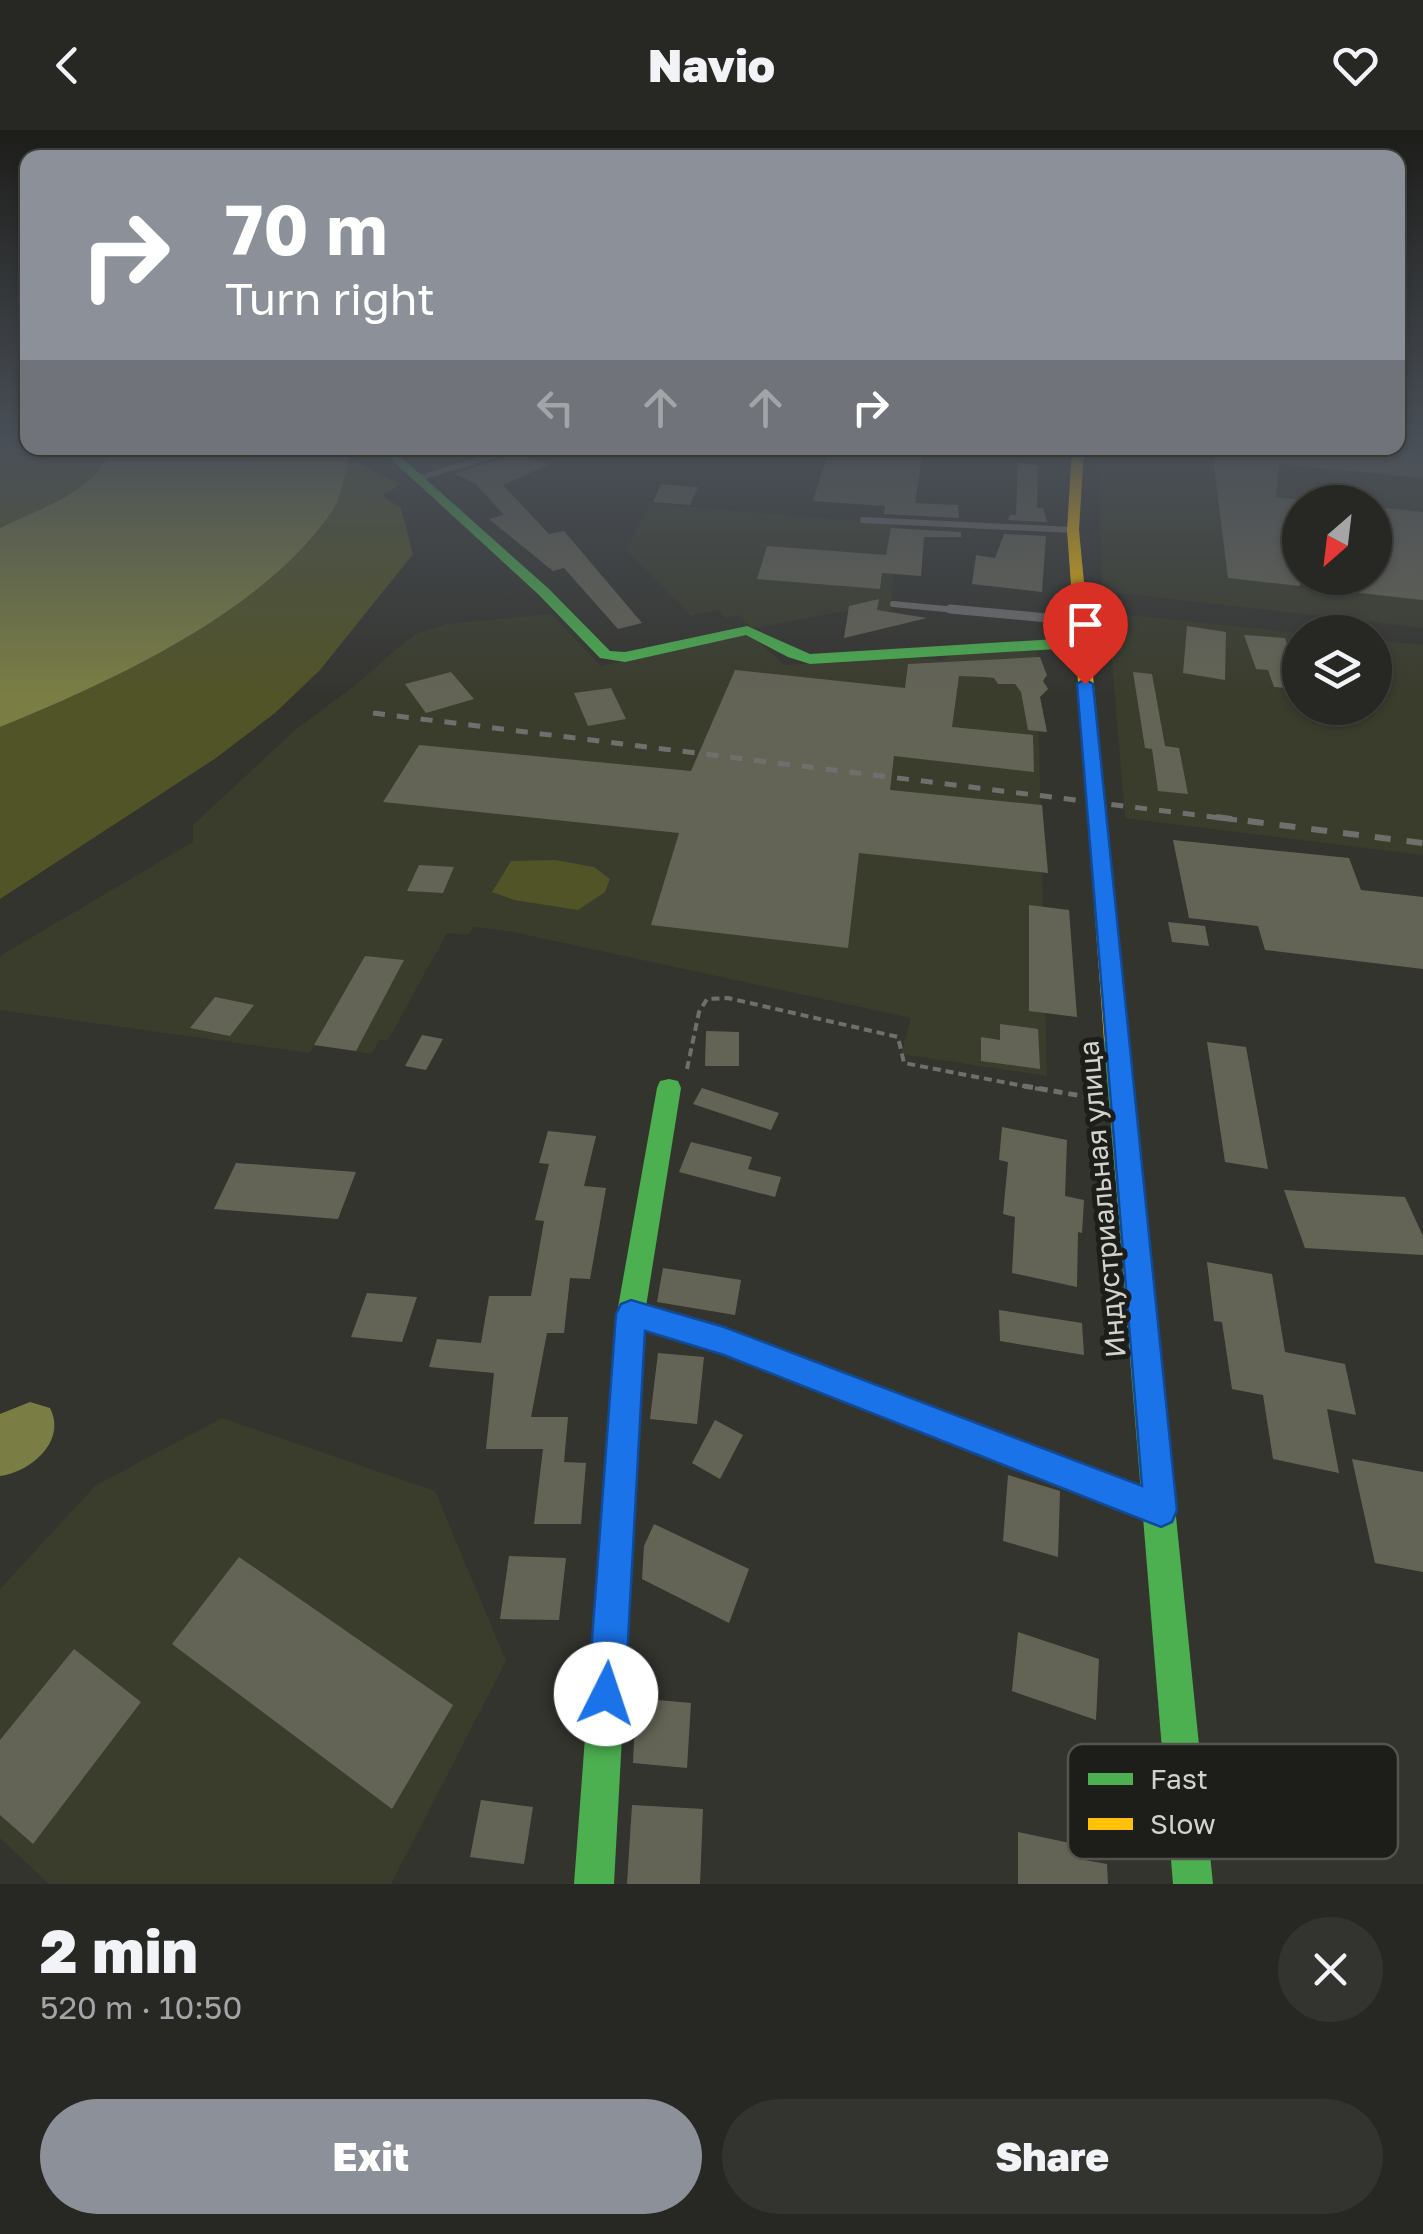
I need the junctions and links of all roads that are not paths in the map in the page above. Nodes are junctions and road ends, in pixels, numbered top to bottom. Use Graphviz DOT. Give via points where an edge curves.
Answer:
graph roads {
  1 [pos="1072,530"];
  2 [pos="475,531"];
  3 [pos="892,604"];
  4 [pos="1080,621"];
  5 [pos="1082,646"];
  6 [pos="669,1088"];
  7 [pos="631,1314"];
  8 [pos="1161,1510"];
  9 [pos="1183,1744"];
  10 [pos="594,1884"];
  1 -- 4 [label="street, Индустриальная улица"];
  2 -- 5 [label="street" via="606,655 747,630 764,634 782,653 810,659"];
  3 -- 4 [label="lane"];
  4 -- 5 [label="street, Индустриальная улица"];
  5 -- 8 [label="street, Индустриальная улица"];
  6 -- 7 [label="street"];
  7 -- 8 [label="street" via="724,1341"];
  7 -- 10 [label="street"];
  8 -- 9 [label="street, Индустриальная улица"];
}
